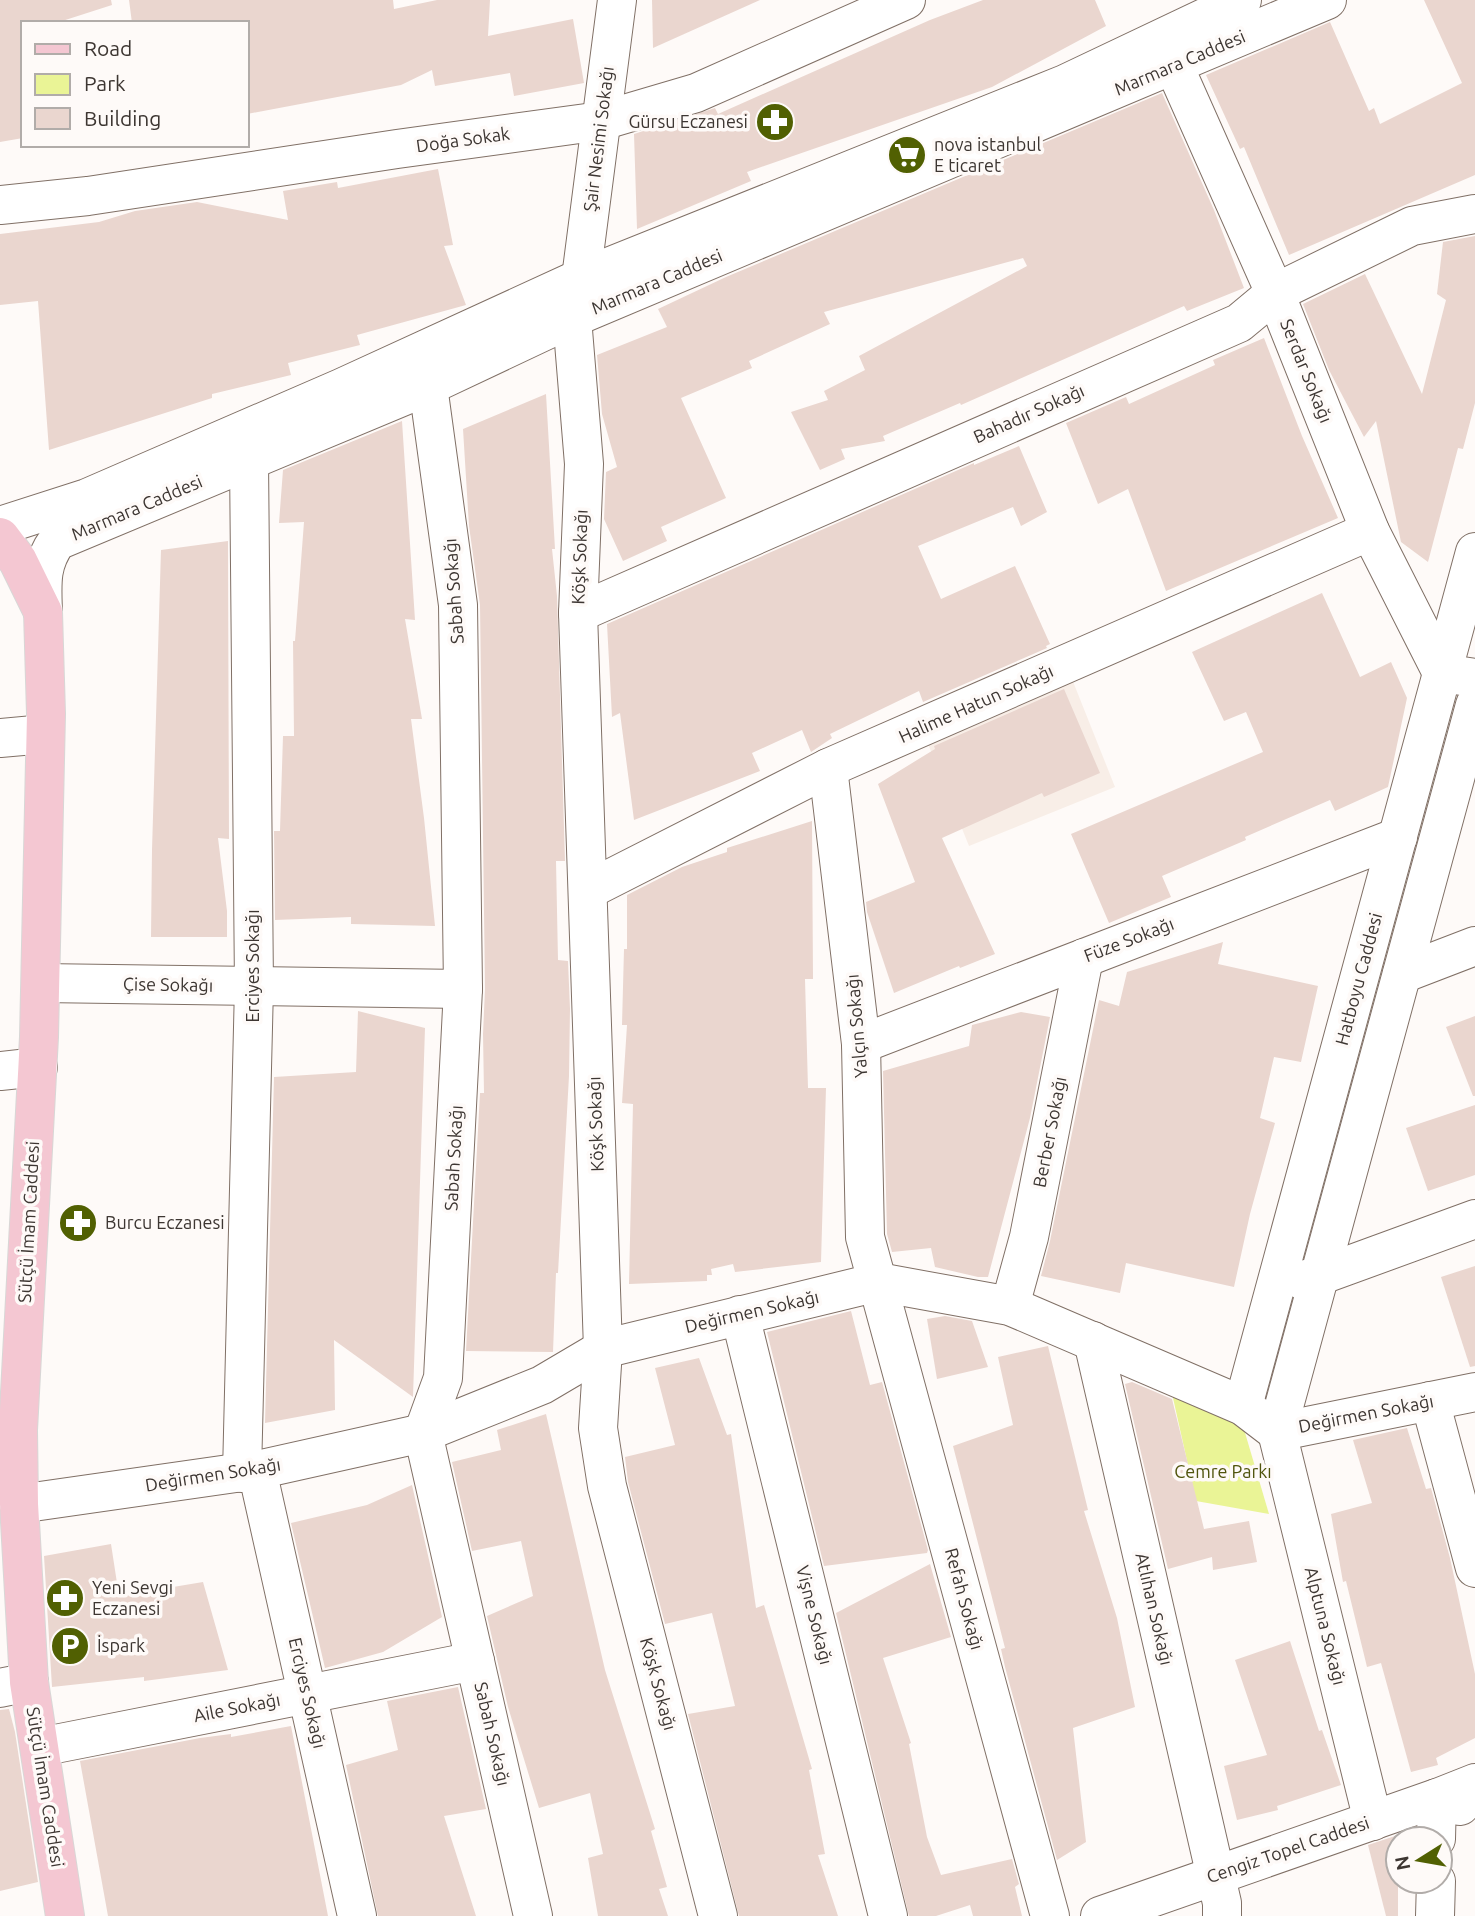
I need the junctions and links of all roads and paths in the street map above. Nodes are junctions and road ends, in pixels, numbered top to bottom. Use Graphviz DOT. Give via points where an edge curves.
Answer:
graph roads {
  1 [pos="617,0"];
  2 [pos="906,0"];
  3 [pos="1242,0"];
  4 [pos="1327,0"];
  5 [pos="1180,32"];
  6 [pos="601,121"];
  7 [pos="0,205"];
  8 [pos="1475,214"];
  9 [pos="581,278"];
  10 [pos="1275,293"];
  11 [pos="572,318"];
  12 [pos="428,386"];
  13 [pos="249,460"];
  14 [pos="0,526"];
  15 [pos="1370,531"];
  16 [pos="0,537"];
  17 [pos="1475,552"];
  18 [pos="43,611"];
  19 [pos="578,614"];
  20 [pos="1459,676"];
  21 [pos="1475,705"];
  22 [pos="45,734"];
  23 [pos="0,738"];
  24 [pos="828,768"];
  25 [pos="1398,837"];
  26 [pos="588,890"];
  27 [pos="1475,946"];
  28 [pos="1084,958"];
  29 [pos="1402,975"];
  30 [pos="41,983"];
  31 [pos="254,987"];
  32 [pos="463,989"];
  33 [pos="861,1044"];
  34 [pos="38,1066"];
  35 [pos="0,1071"];
  36 [pos="1475,1219"];
  37 [pos="1319,1276"];
  38 [pos="878,1282"];
  39 [pos="1276,1285"];
  40 [pos="12,1301"];
  41 [pos="1010,1306"];
  42 [pos="740,1315"];
  43 [pos="1093,1341"];
  44 [pos="603,1349"];
  45 [pos="1475,1392"];
  46 [pos="1430,1401"];
  47 [pos="1243,1406"];
  48 [pos="9,1432"];
  49 [pos="1277,1432"];
  50 [pos="423,1433"];
  51 [pos="249,1471"];
  52 [pos="19,1504"];
  53 [pos="1475,1568"];
  54 [pos="475,1661"];
  55 [pos="14,1685"];
  56 [pos="307,1694"];
  57 [pos="40,1747"];
  58 [pos="1475,1783"];
  59 [pos="1437,1798"];
  60 [pos="1475,1812"];
  61 [pos="1373,1821"];
  62 [pos="1436,1825"];
  63 [pos="1214,1876"];
  64 [pos="1436,1895"];
  65 [pos="1104,1915"];
  66 [pos="65,1916"];
  67 [pos="356,1916"];
  68 [pos="533,1916"];
  69 [pos="718,1916"];
  70 [pos="888,1916"];
  71 [pos="1050,1916"];
  72 [pos="1222,1916"];
  73 [pos="1435,1916"];
  1 -- 6 [label="street, Şair Nesimi Sokağı"];
  2 -- 6 [label="street, Doğa Sokak" via="696,93"];
  3 -- 5 [label="street, Marmara Caddesi"];
  4 -- 5 [label="street, Marmara Caddesi"];
  5 -- 9 [label="street, Marmara Caddesi" via="1065,84"];
  5 -- 10 [label="street, Serdar Sokağı"];
  5 -- 11 [label="street, Marmara Caddesi"];
  6 -- 7 [label="street, Doğa Sokak"];
  6 -- 9 [label="street, Şair Nesimi Sokağı"];
  8 -- 10 [label="street, Bahadır Sokağı" via="1412,226"];
  9 -- 11 [label="street, Şair Nesimi Sokağı"];
  9 -- 14 [label="street, Marmara Caddesi" via="87,498"];
  10 -- 15 [label="street, Serdar Sokağı"];
  10 -- 19 [label="street, Bahadır Sokağı" via="1239,323"];
  11 -- 12 [label="street, Marmara Caddesi"];
  11 -- 19 [label="street, Köşk Sokağı" via="583,464"];
  12 -- 13 [label="street, Marmara Caddesi"];
  12 -- 32 [label="street, Sabah Sokağı" via="458,605"];
  13 -- 18 [label="street, Marmara Caddesi" via="58,541 47,554"];
  13 -- 31 [label="street, Erciyes Sokağı"];
  15 -- 20 [label="street, Serdar Sokağı"];
  15 -- 24 [label="street, Halime Hatun Sokağı"];
  16 -- 18 [label="main road, Sütçü İmam Caddesi" via="18,561"];
  17 -- 20 [label="street, Hatboyu Caddesi"];
  18 -- 22 [label="main road, Sütçü İmam Caddesi"];
  19 -- 26 [label="street, Köşk Sokağı"];
  20 -- 25 [label="street, Hatboyu Caddesi"];
  21 -- 29 [label="street"];
  22 -- 23 [label="street"];
  22 -- 30 [label="main road, Sütçü İmam Caddesi"];
  24 -- 26 [label="street, Halime Hatun Sokağı"];
  24 -- 33 [label="street, Yalçın Sokağı"];
  25 -- 28 [label="street, Füze Sokağı"];
  25 -- 39 [label="street, Hatboyu Caddesi"];
  26 -- 44 [label="street, Köşk Sokağı"];
  27 -- 29 [label="street"];
  28 -- 33 [label="street, Füze Sokağı"];
  28 -- 41 [label="street, Berber Sokağı" via="1029,1237"];
  29 -- 37 [label="street"];
  30 -- 31 [label="street, Çise Sokağı"];
  30 -- 34 [label="main road, Sütçü İmam Caddesi"];
  31 -- 32 [label="street, Çise Sokağı"];
  31 -- 51 [label="street, Erciyes Sokağı"];
  32 -- 50 [label="street, Sabah Sokağı" via="443,1378"];
  33 -- 38 [label="street, Yalçın Sokağı" via="865,1237"];
  34 -- 35 [label="street"];
  34 -- 40 [label="main road, Sütçü İmam Caddesi"];
  36 -- 37 [label="street"];
  37 -- 39 [label="street"];
  37 -- 49 [label="street"];
  38 -- 41 [label="street, Değirmen Sokağı"];
  38 -- 42 [label="street, Değirmen Sokağı"];
  38 -- 71 [label="street, Refah Sokağı"];
  39 -- 47 [label="street, Hatboyu Caddesi"];
  40 -- 48 [label="main road, Sütçü İmam Caddesi"];
  41 -- 43 [label="street, Değirmen Sokağı"];
  42 -- 44 [label="street, Değirmen Sokağı"];
  42 -- 70 [label="street, Vişne Sokağı"];
  43 -- 47 [label="street, Değirmen Sokağı"];
  43 -- 63 [label="street, Atlıhan Sokağı"];
  44 -- 50 [label="street, Değirmen Sokağı" via="542,1385"];
  44 -- 69 [label="street, Köşk Sokağı" via="598,1428 607,1486"];
  45 -- 46 [label="street, Değirmen Sokağı"];
  46 -- 49 [label="street, Değirmen Sokağı"];
  46 -- 53 [label="street"];
  47 -- 49 [label="street, Değirmen Sokağı"];
  48 -- 52 [label="main road, Sütçü İmam Caddesi"];
  49 -- 61 [label="street, Alptuna Sokağı"];
  50 -- 51 [label="street, Değirmen Sokağı"];
  50 -- 54 [label="street, Sabah Sokağı"];
  51 -- 52 [label="street, Değirmen Sokağı"];
  51 -- 56 [label="street, Erciyes Sokağı"];
  52 -- 55 [label="main road, Sütçü İmam Caddesi"];
  54 -- 56 [label="street, Aile Sokağı"];
  54 -- 68 [label="street, Sabah Sokağı"];
  55 -- 57 [label="main road, Sütçü İmam Caddesi"];
  56 -- 57 [label="street, Aile Sokağı"];
  56 -- 67 [label="street, Erciyes Sokağı"];
  57 -- 66 [label="main road, Sütçü İmam Caddesi"];
  58 -- 59 [label="street, Cengiz Topel Caddesi"];
  59 -- 60 [label="street"];
  59 -- 61 [label="street, Cengiz Topel Caddesi"];
  59 -- 62 [label="street"];
  61 -- 63 [label="street, Cengiz Topel Caddesi"];
  63 -- 65 [label="street, Cengiz Topel Caddesi"];
  63 -- 72 [label="street, Atlıhan Sokağı"];
  64 -- 73 [label="street"];
}
